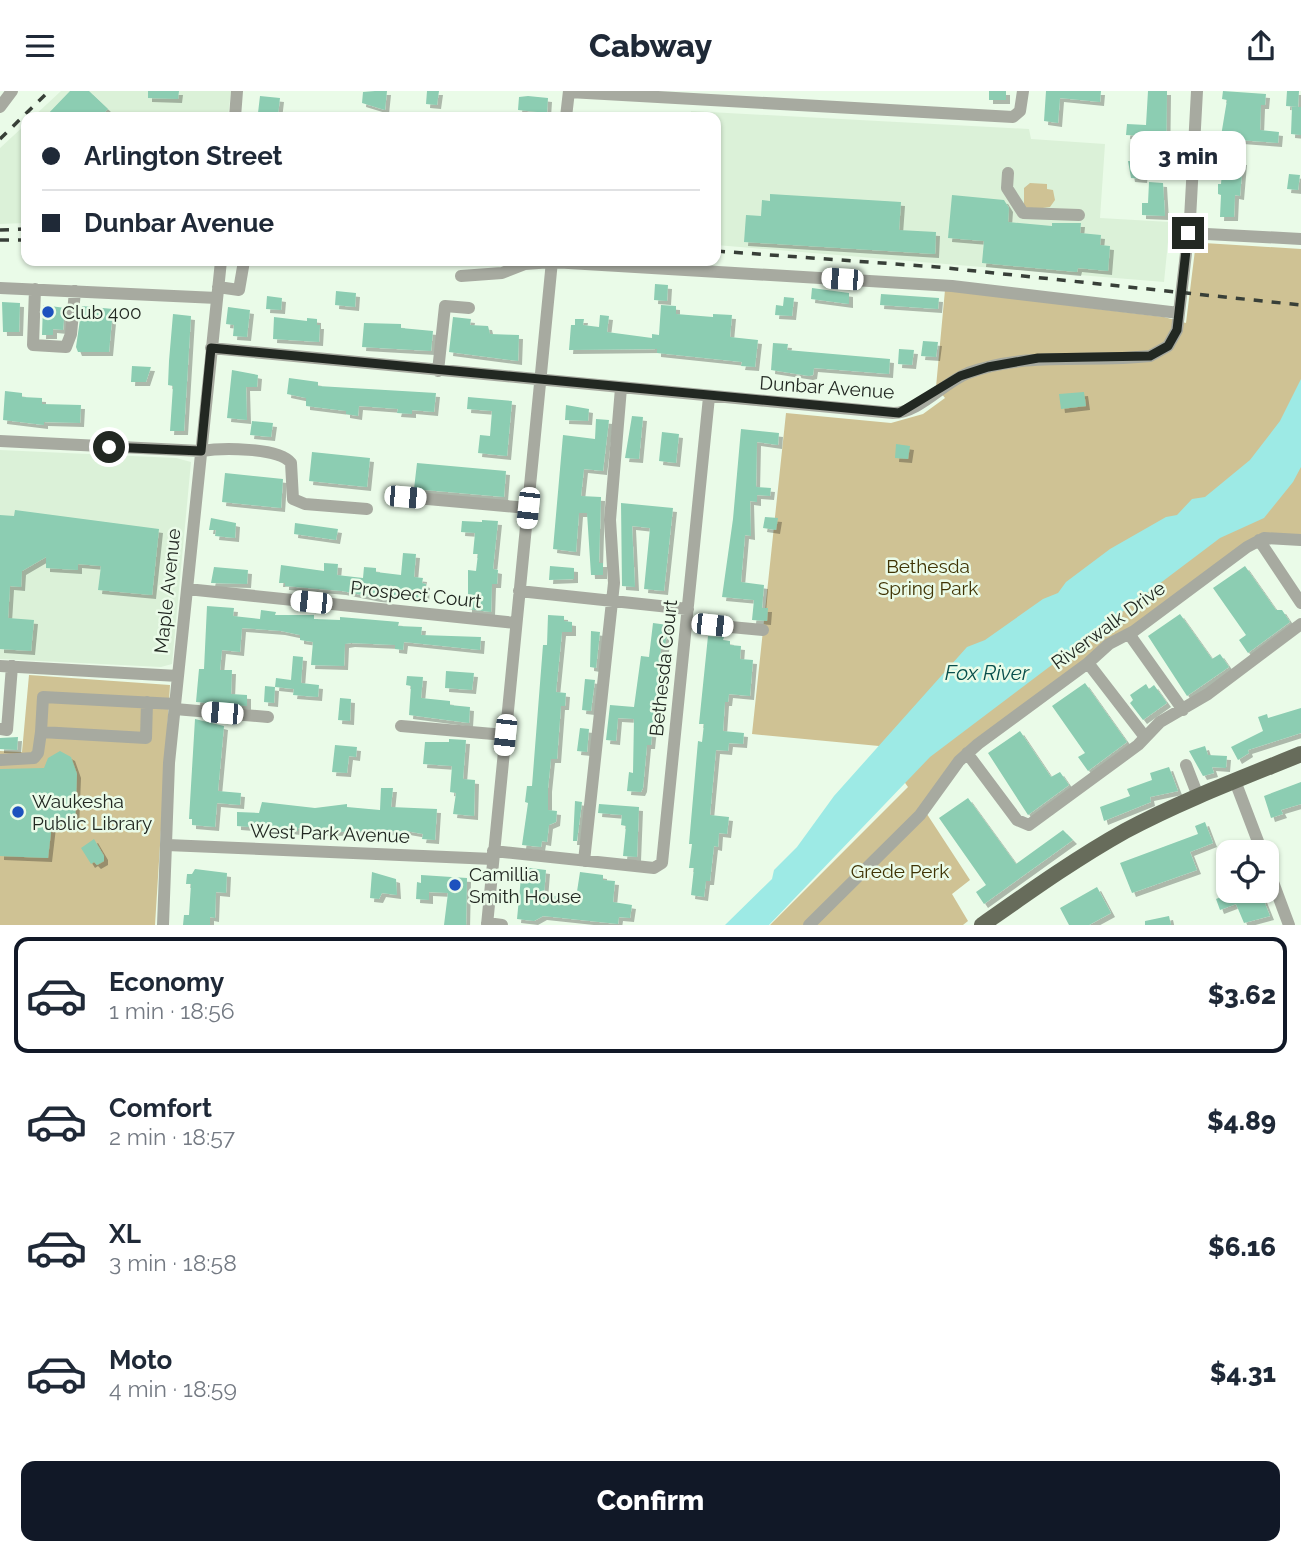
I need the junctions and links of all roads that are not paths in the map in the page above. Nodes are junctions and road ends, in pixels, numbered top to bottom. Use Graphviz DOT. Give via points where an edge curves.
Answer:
graph roads {
  1 [pos="12,91"];
  2 [pos="237,91"];
  3 [pos="569,91"];
  4 [pos="1023,91"];
  5 [pos="1197,91"];
  6 [pos="0,107"];
  7 [pos="235,112"];
  8 [pos="567,112"];
  9 [pos="1008,173"];
  10 [pos="1079,215"];
  11 [pos="1188,233"];
  12 [pos="1301,239"];
  13 [pos="220,266"];
  14 [pos="243,266"];
  15 [pos="520,266"];
  16 [pos="552,266"];
  17 [pos="632,266"];
  18 [pos="461,276"];
  19 [pos="0,288"];
  20 [pos="35,289"];
  21 [pos="75,291"];
  22 [pos="217,293"];
  23 [pos="469,308"];
  24 [pos="1179,313"];
  25 [pos="211,348"];
  26 [pos="438,371"];
  27 [pos="541,381"];
  28 [pos="621,388"];
  29 [pos="709,397"];
  30 [pos="0,441"];
  31 [pos="201,451"];
  32 [pos="405,497"];
  33 [pos="528,508"];
  34 [pos="367,509"];
  35 [pos="1259,540"];
  36 [pos="1301,540"];
  37 [pos="187,589"];
  38 [pos="519,591"];
  39 [pos="612,601"];
  40 [pos="1301,603"];
  41 [pos="688,616"];
  42 [pos="516,623"];
  43 [pos="1301,624"];
  44 [pos="763,630"];
  45 [pos="1129,634"];
  46 [pos="1088,663"];
  47 [pos="6,666"];
  48 [pos="178,676"];
  49 [pos="147,702"];
  50 [pos="175,707"];
  51 [pos="1182,710"];
  52 [pos="268,717"];
  53 [pos="401,726"];
  54 [pos="0,729"];
  55 [pos="41,732"];
  56 [pos="505,735"];
  57 [pos="1145,737"];
  58 [pos="967,753"];
  59 [pos="1301,754"];
  60 [pos="0,760"];
  61 [pos="1186,765"];
  62 [pos="1235,781"];
  63 [pos="1198,796"];
  64 [pos="1257,840"];
  65 [pos="167,845"];
  66 [pos="493,855"];
  67 [pos="584,861"];
  68 [pos="1279,898"];
  69 [pos="487,924"];
  70 [pos="163,925"];
  71 [pos="502,925"];
  72 [pos="809,925"];
  73 [pos="982,925"];
  74 [pos="1289,925"];
  1 -- 6 [label="street"];
  2 -- 7 [label="street"];
  3 -- 4 [label="street" via="988,115 1018,114"];
  3 -- 8 [label="street"];
  5 -- 11 [label="street, Dunbar Avenue"];
  9 -- 10 [label="street" via="1007,188 1023,213"];
  11 -- 12 [label="street"];
  11 -- 24 [label="street, Dunbar Avenue"];
  13 -- 22 [label="street, Maple Avenue"];
  14 -- 22 [label="street" via="239,291"];
  15 -- 18 [label="street" via="502,273"];
  16 -- 27 [label="street"];
  17 -- 24 [label="street" via="952,286"];
  19 -- 20 [label="street"];
  20 -- 21 [label="street"];
  20 -- 21 [label="street" via="33,345 66,347 72,334"];
  21 -- 22 [label="street"];
  22 -- 25 [label="street, Maple Avenue"];
  23 -- 26 [label="street" via="445,306"];
  24 -- 29 [label="street, Dunbar Avenue" via="1173,339 1150,356 1011,362 960,376 899,413"];
  25 -- 26 [label="street, Dunbar Avenue"];
  25 -- 31 [label="street, Maple Avenue"];
  26 -- 27 [label="street, Dunbar Avenue"];
  27 -- 28 [label="street, Dunbar Avenue"];
  27 -- 33 [label="street"];
  28 -- 29 [label="street, Dunbar Avenue"];
  28 -- 39 [label="street" via="610,520"];
  29 -- 41 [label="street, Bethesda Court"];
  30 -- 31 [label="street"];
  31 -- 34 [label="street" via="219,448 282,455 291,463 293,499"];
  31 -- 37 [label="street, Maple Avenue"];
  32 -- 33 [label="street"];
  33 -- 38 [label="street"];
  35 -- 36 [label="street"];
  35 -- 40 [label="street"];
  35 -- 45 [label="street, Riverwalk Drive"];
  37 -- 42 [label="street, Prospect Court"];
  37 -- 48 [label="street, Maple Avenue"];
  38 -- 39 [label="street"];
  38 -- 42 [label="street"];
  39 -- 41 [label="street"];
  39 -- 67 [label="street"];
  41 -- 44 [label="street"];
  41 -- 67 [label="street, Bethesda Court" via="662,863 654,869"];
  42 -- 56 [label="street"];
  43 -- 51 [label="street"];
  45 -- 46 [label="street, Riverwalk Drive"];
  45 -- 51 [label="street"];
  46 -- 57 [label="street"];
  46 -- 58 [label="street, Riverwalk Drive"];
  47 -- 48 [label="street"];
  47 -- 54 [label="street" via="7,730"];
  48 -- 50 [label="street, Maple Avenue"];
  49 -- 50 [label="street"];
  49 -- 55 [label="street" via="43,697"];
  49 -- 55 [label="street" via="146,738"];
  50 -- 52 [label="street"];
  50 -- 65 [label="street, Maple Avenue"];
  51 -- 57 [label="street"];
  53 -- 56 [label="street"];
  55 -- 60 [label="street" via="34,758"];
  56 -- 66 [label="street"];
  57 -- 58 [label="street" via="1029,825 1017,820"];
  58 -- 72 [label="street, Riverwalk Drive" via="913,823"];
  59 -- 62 [label="main road"];
  61 -- 63 [label="street"];
  62 -- 63 [label="main road"];
  62 -- 64 [label="street"];
  63 -- 73 [label="main road" via="1068,864"];
  65 -- 66 [label="street, West Park Avenue"];
  65 -- 70 [label="street, Maple Avenue"];
  66 -- 67 [label="street, West Park Avenue"];
  66 -- 69 [label="street"];
  68 -- 74 [label="street"];
  69 -- 71 [label="street"];
}
